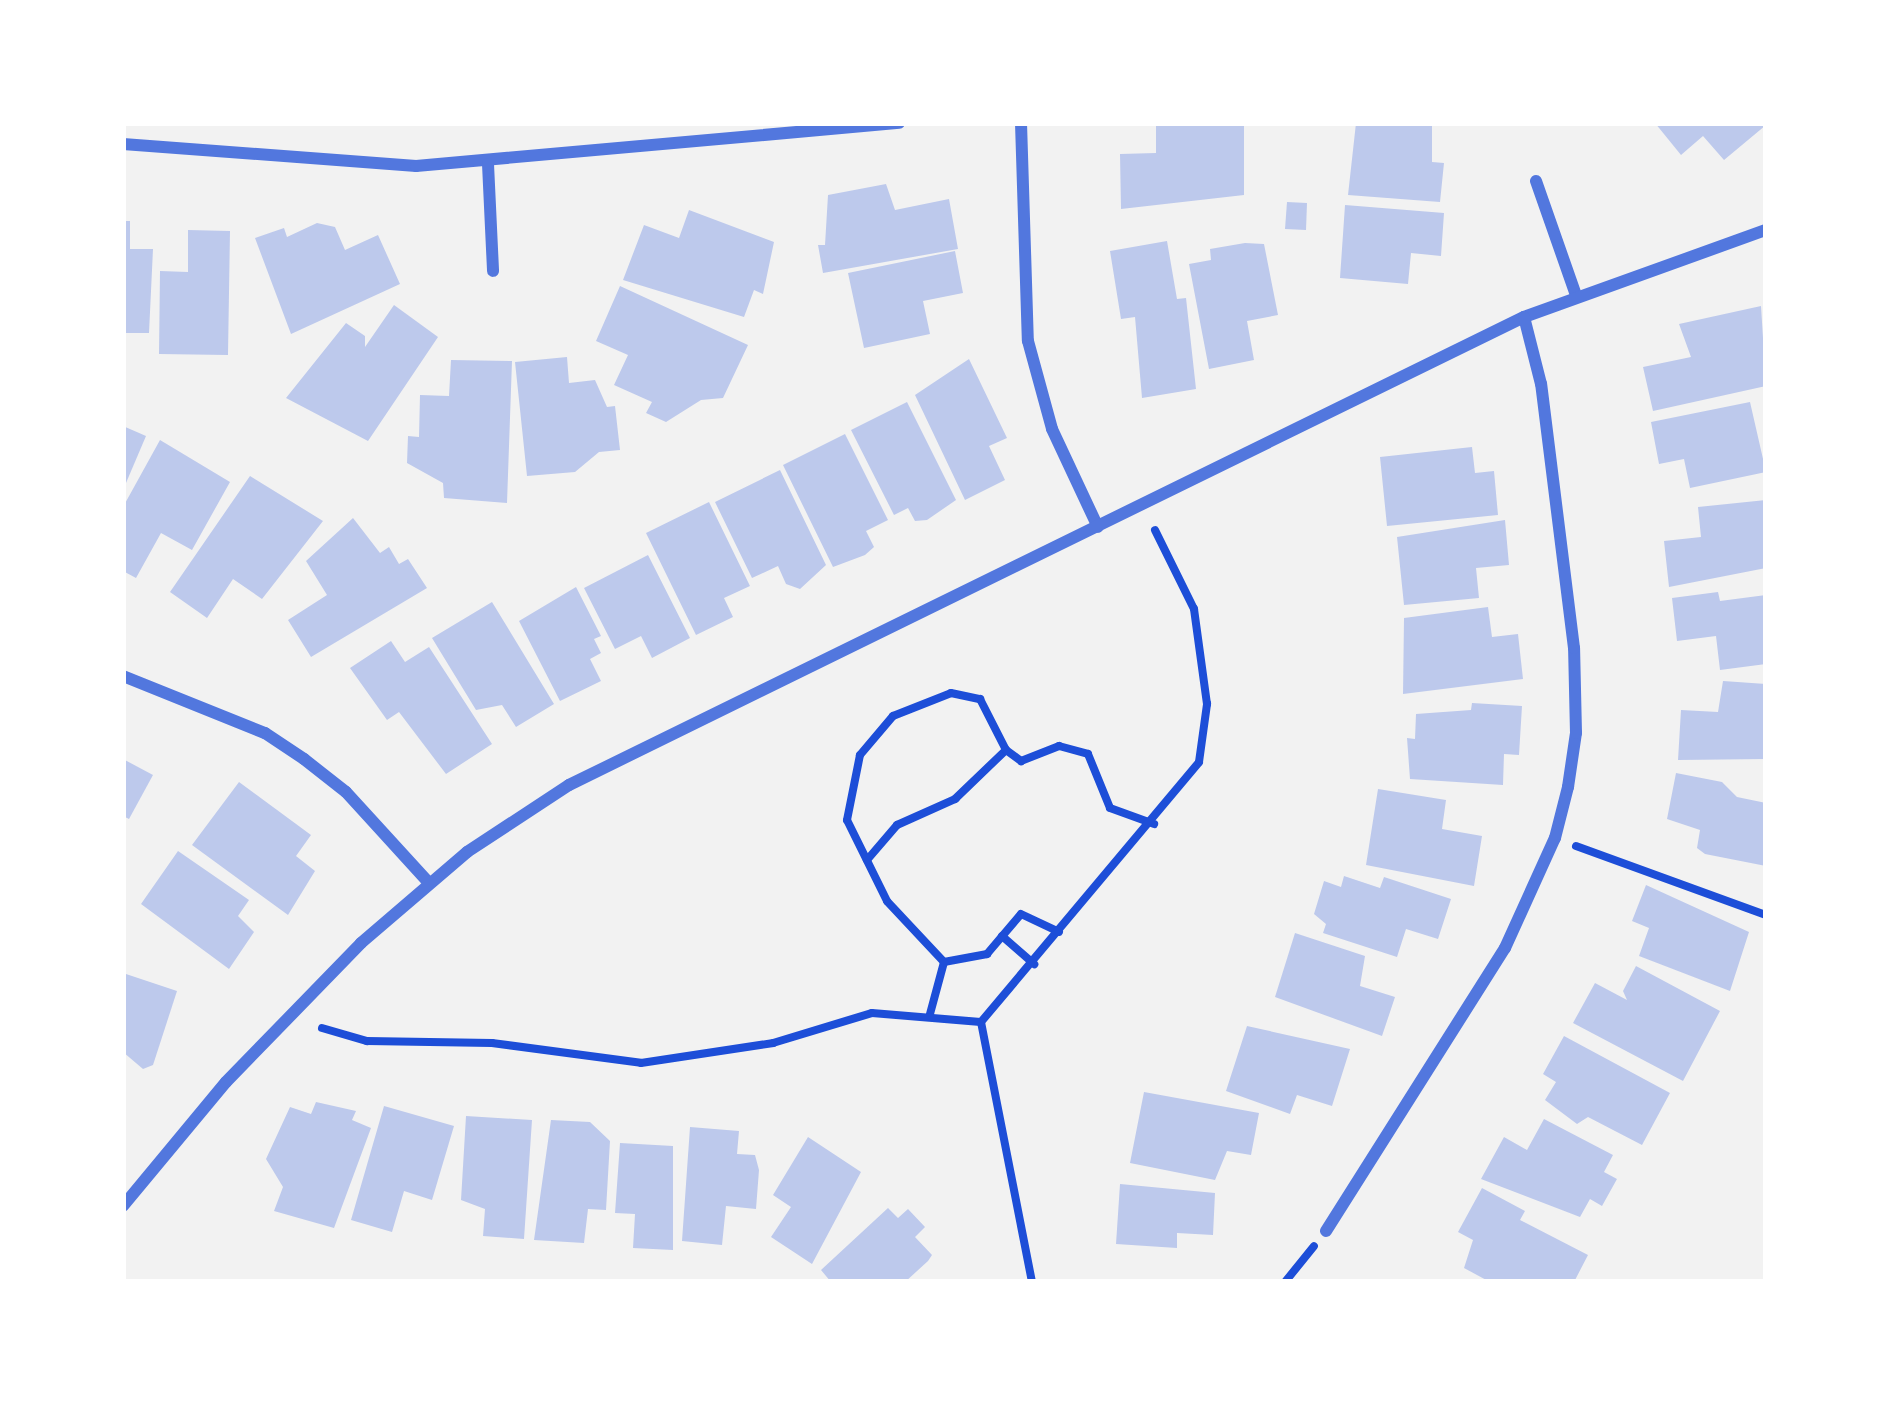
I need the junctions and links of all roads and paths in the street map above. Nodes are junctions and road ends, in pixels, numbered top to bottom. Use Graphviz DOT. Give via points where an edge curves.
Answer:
graph roads {
  1 [pos="899,123"];
  2 [pos="1021,123"];
  3 [pos="123,144"];
  4 [pos="488,164"];
  5 [pos="1536,181"];
  6 [pos="1766,230"];
  7 [pos="494,271"];
  8 [pos="1576,295"];
  9 [pos="1524,317"];
  10 [pos="1098,527"];
  11 [pos="1155,530"];
  12 [pos="123,676"];
  13 [pos="1006,750"];
  14 [pos="1154,824"];
  15 [pos="1555,838"];
  16 [pos="867,860"];
  17 [pos="429,883"];
  18 [pos="1766,915"];
  19 [pos="1059,932"];
  20 [pos="1002,936"];
  21 [pos="944,962"];
  22 [pos="1034,964"];
  23 [pos="930,1014"];
  24 [pos="981,1022"];
  25 [pos="322,1028"];
  26 [pos="123,1206"];
  27 [pos="1326,1232"];
  28 [pos="1032,1282"];
  29 [pos="1285,1282"];
  1 -- 4 [label="street"];
  2 -- 10 [label="street" via="1028,341 1058,446"];
  3 -- 4 [label="street" via="328,162"];
  4 -- 7 [label="street"];
  5 -- 8 [label="street"];
  6 -- 8 [label="street"];
  8 -- 9 [label="street"];
  9 -- 10 [label="street"];
  9 -- 15 [label="street" via="1541,384 1574,648 1576,733"];
  10 -- 17 [label="street" via="569,785"];
  11 -- 14 [label="path" via="1194,609 1207,704 1199,762"];
  12 -- 17 [label="street" via="265,733 304,759 346,792"];
  13 -- 14 [label="path" via="1021,761 1059,746 1088,754 1110,808"];
  13 -- 16 [label="path" via="955,800 897,825"];
  13 -- 16 [label="path" via="989,709 964,694 893,716 860,755 847,802"];
  14 -- 19 [label="path"];
  15 -- 18 [label="path"];
  15 -- 27 [label="street" via="1505,948"];
  16 -- 21 [label="path" via="887,901"];
  17 -- 26 [label="street" via="274,1030"];
  19 -- 20 [label="path" via="1022,914"];
  19 -- 22 [label="path"];
  20 -- 21 [label="path" via="987,954"];
  20 -- 22 [label="path"];
  21 -- 23 [label="path"];
  22 -- 24 [label="path"];
  23 -- 24 [label="path"];
  23 -- 25 [label="path" via="872,1013 773,1042 641,1064 491,1043 367,1041"];
  24 -- 28 [label="path"];
  27 -- 29 [label="path"];
}
